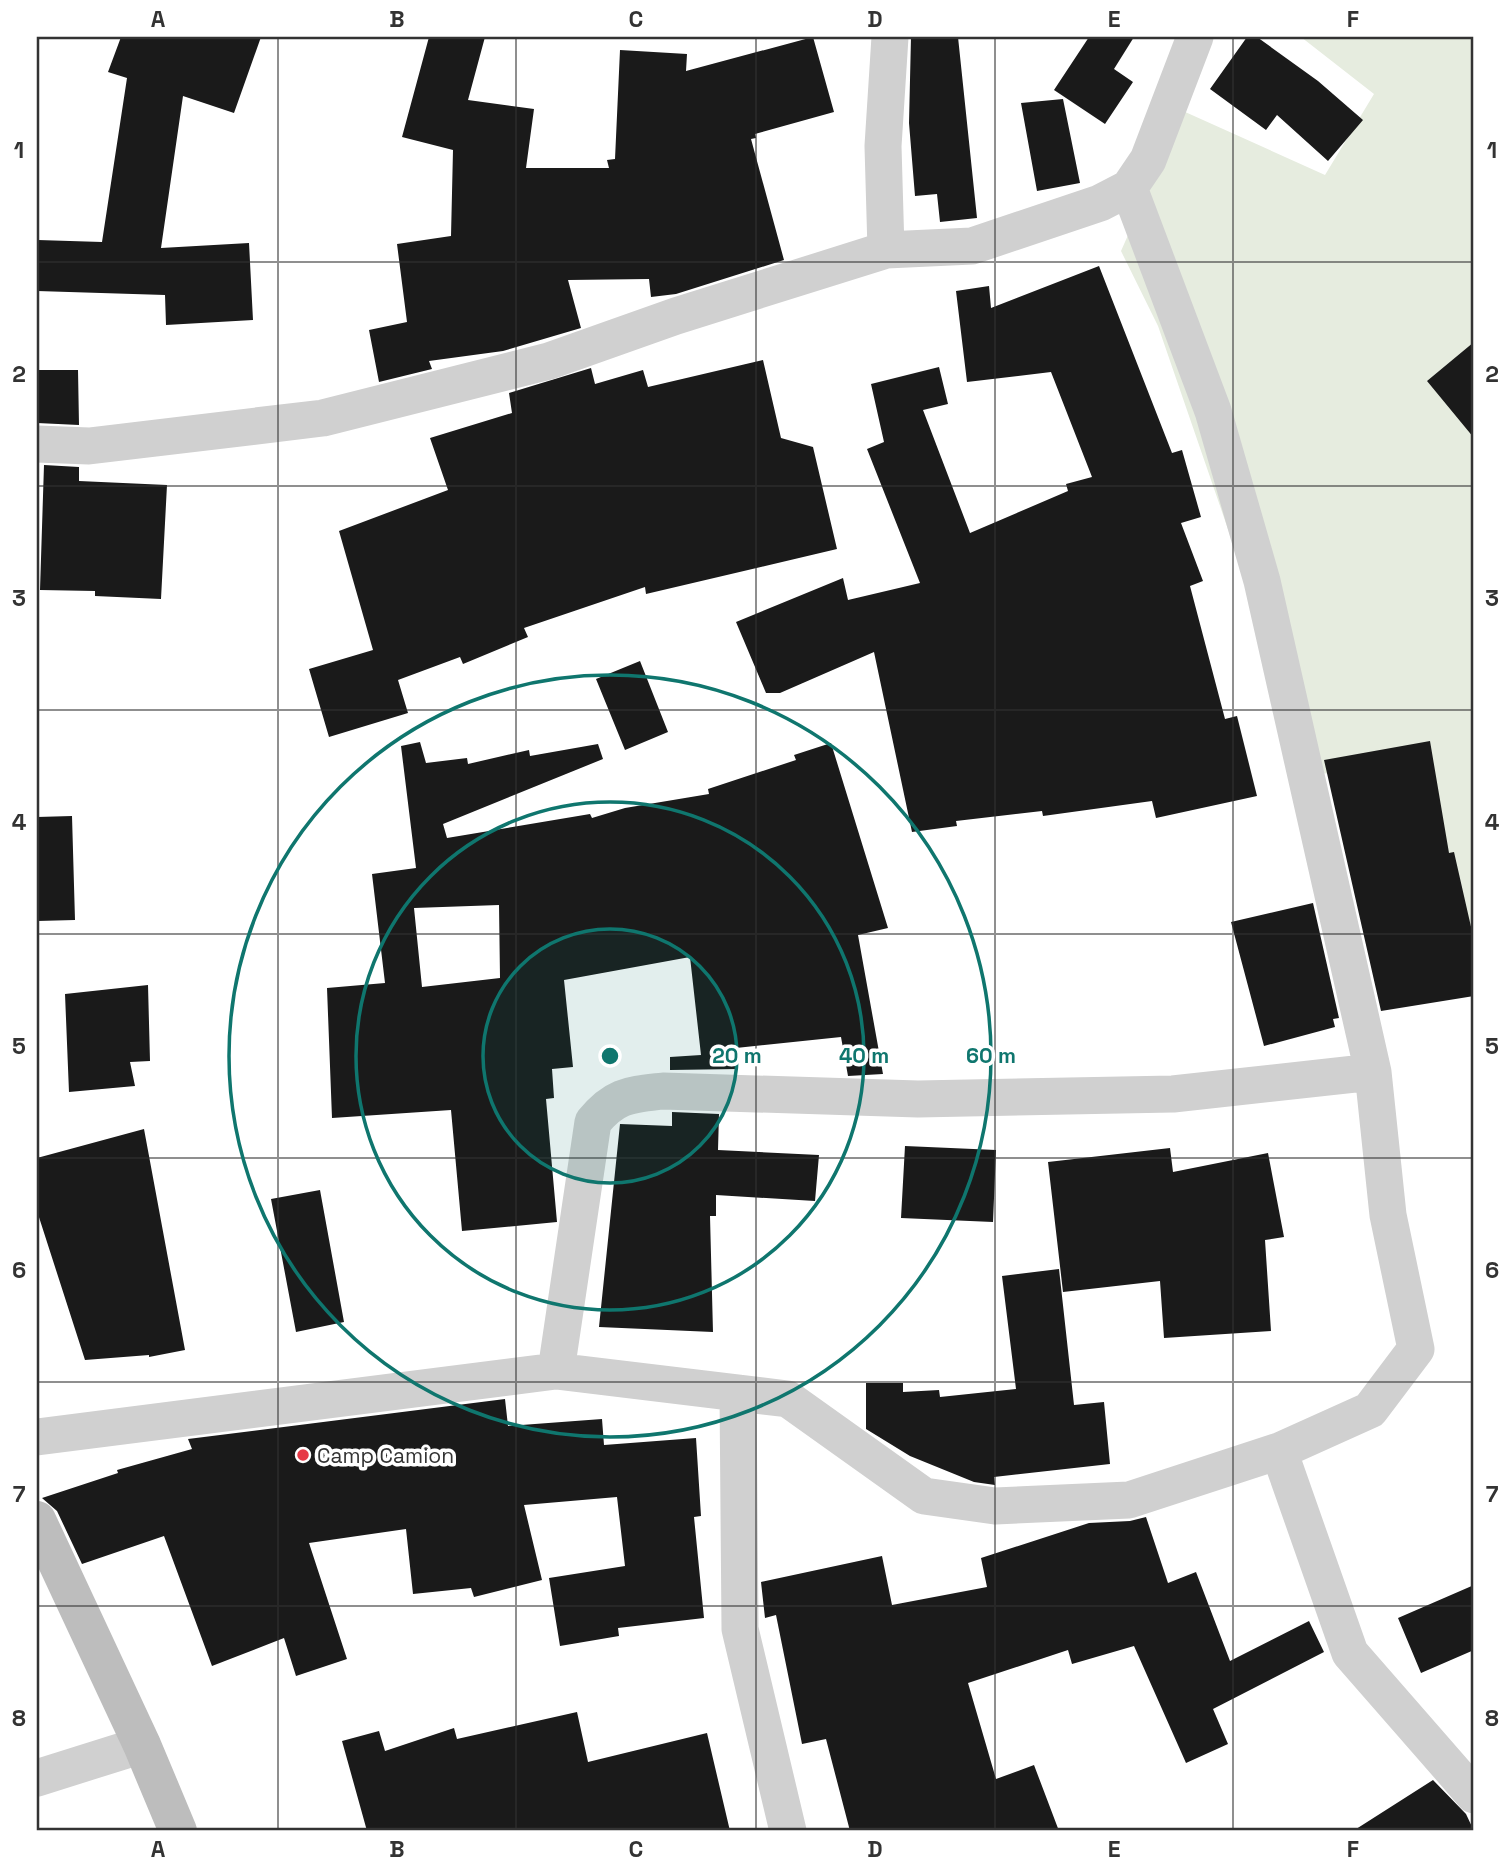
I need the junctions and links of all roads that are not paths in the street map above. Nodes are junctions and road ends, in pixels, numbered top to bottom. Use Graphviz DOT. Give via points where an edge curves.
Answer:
graph roads {
  1 [pos="890,37"];
  2 [pos="1195,37"];
  3 [pos="1129,188"];
  4 [pos="886,250"];
  5 [pos="37,444"];
  6 [pos="1373,1072"];
  7 [pos="556,1371"];
  8 [pos="738,1393"];
  9 [pos="37,1437"];
  10 [pos="1279,1451"];
  11 [pos="37,1520"];
  12 [pos="142,1745"];
  13 [pos="37,1778"];
  14 [pos="1474,1795"];
  15 [pos="178,1831"];
  16 [pos="788,1831"];
  1 -- 4 [label="street" via="883,146"];
  2 -- 3 [label="street" via="1149,160"];
  3 -- 4 [label="street" via="1100,203 972,246"];
  3 -- 6 [label="street" via="1213,411 1262,581"];
  4 -- 5 [label="street" via="550,361 323,418 89,446"];
  6 -- 7 [label="street" via="1173,1094 918,1099 663,1091 630,1095 609,1103 593,1122"];
  6 -- 10 [label="street" via="1388,1215 1416,1349 1370,1410"];
  7 -- 8 [label="street"];
  7 -- 9 [label="street"];
  8 -- 10 [label="street" via="788,1399 924,1496 995,1506 1129,1500"];
  8 -- 16 [label="street" via="740,1629"];
  10 -- 14 [label="street" via="1350,1653"];
  11 -- 12 [label="street"];
  12 -- 13 [label="street"];
  12 -- 15 [label="street"];
}
